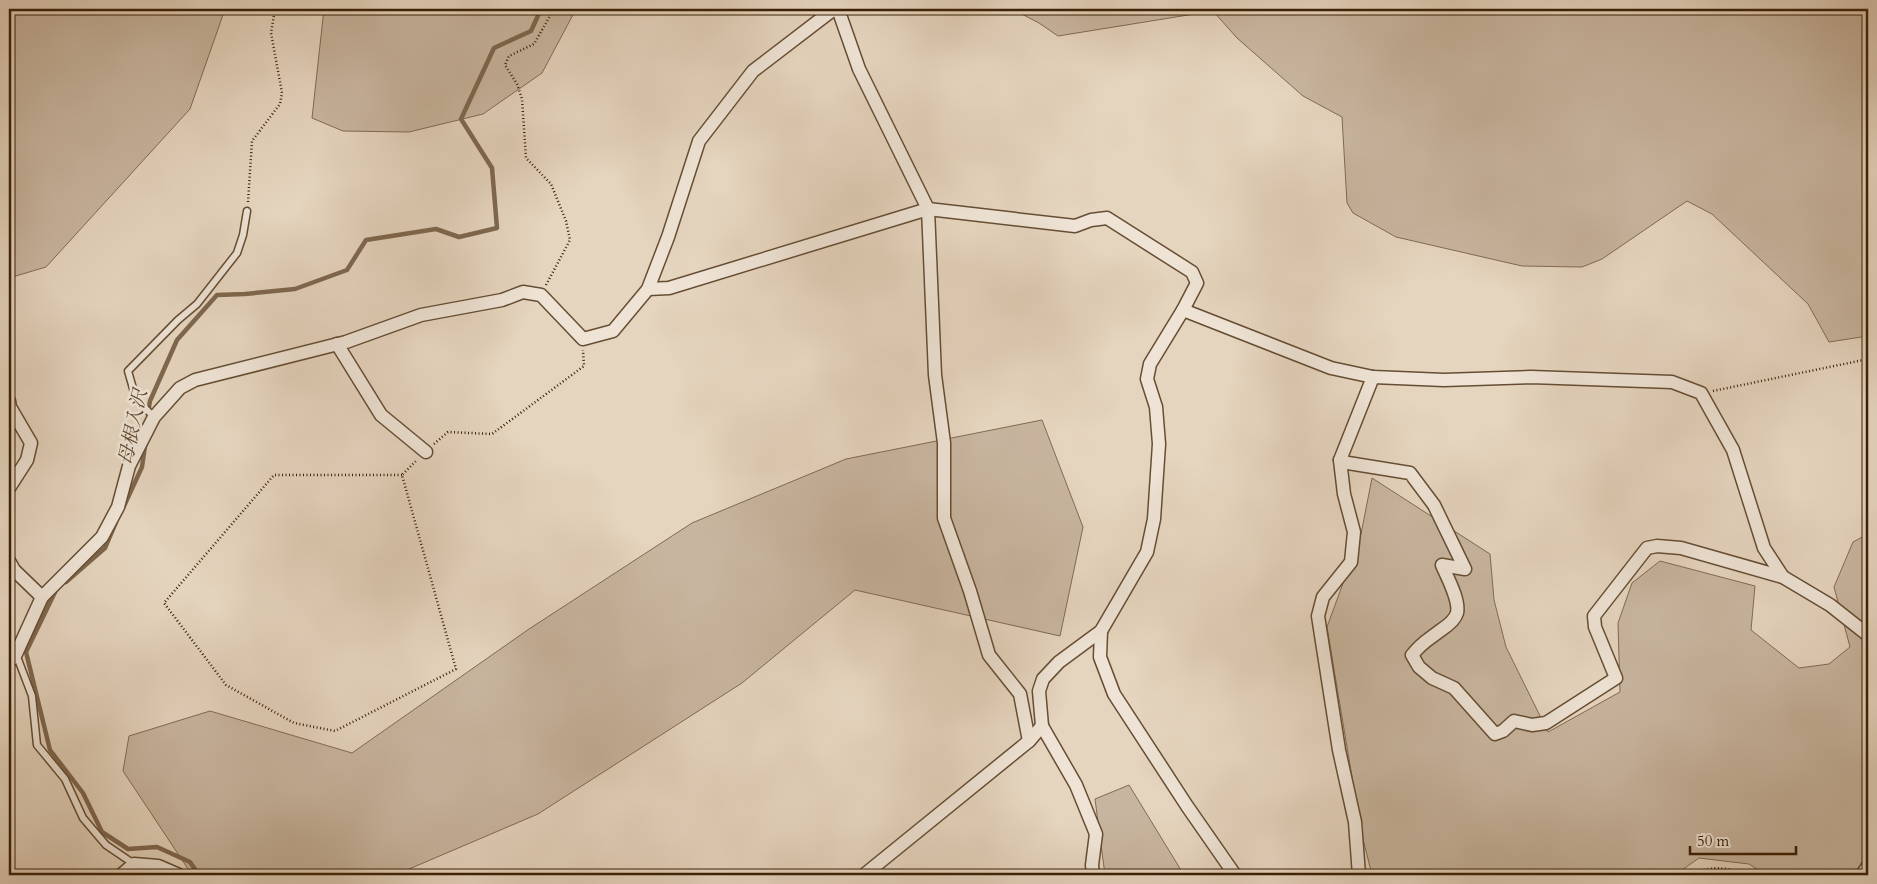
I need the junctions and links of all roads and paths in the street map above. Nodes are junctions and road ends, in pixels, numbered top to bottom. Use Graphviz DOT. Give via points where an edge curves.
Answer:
graph roads {
  1 [pos="274,9"];
  2 [pos="554,9"];
  3 [pos="834,9"];
  4 [pos="838,9"];
  5 [pos="928,209"];
  6 [pos="247,211"];
  7 [pos="648,289"];
  8 [pos="541,296"];
  9 [pos="1183,310"];
  10 [pos="583,339"];
  11 [pos="337,344"];
  12 [pos="1868,359"];
  13 [pos="1373,377"];
  14 [pos="1701,393"];
  15 [pos="9,401"];
  16 [pos="154,417"];
  17 [pos="426,452"];
  18 [pos="1340,460"];
  19 [pos="402,475"];
  20 [pos="9,488"];
  21 [pos="9,561"];
  22 [pos="1783,577"];
  23 [pos="42,597"];
  24 [pos="1101,631"];
  25 [pos="1868,635"];
  26 [pos="12,658"];
  27 [pos="1042,726"];
  28 [pos="1029,741"];
  29 [pos="134,864"];
  30 [pos="1868,866"];
  31 [pos="121,875"];
  32 [pos="178,875"];
  33 [pos="864,875"];
  34 [pos="1093,875"];
  35 [pos="1235,875"];
  36 [pos="1359,875"];
  37 [pos="1691,875"];
  38 [pos="1744,875"];
  39 [pos="1862,875"];
  1 -- 6 [label="path" via="271,33 282,93 280,104 252,141"];
  2 -- 8 [label="path" via="534,44 509,56 505,65 522,99 526,158 551,184 570,240"];
  3 -- 7 [label="street" via="752,71 699,142"];
  4 -- 5 [label="street" via="859,69"];
  5 -- 7 [label="street" via="669,288"];
  5 -- 9 [label="street" via="1075,226 1107,218 1192,272 1197,283"];
  5 -- 28 [label="street" via="935,374 944,443 944,518 989,655 1020,694"];
  6 -- 16 [label="lane" via="237,253 197,304 128,371 136,399"];
  7 -- 10 [label="street" via="613,331"];
  8 -- 10 [label="street"];
  8 -- 11 [label="street" via="523,292 502,300 421,315"];
  9 -- 13 [label="street" via="1331,368"];
  9 -- 24 [label="street" via="1148,372 1160,444 1154,519 1147,552"];
  10 -- 17 [label="path" via="584,366 492,434 448,432"];
  11 -- 16 [label="street" via="195,380 180,388"];
  11 -- 17 [label="street" via="381,415"];
  12 -- 14 [label="path"];
  13 -- 14 [label="street" via="1444,380 1530,377 1672,382"];
  13 -- 18 [label="street"];
  14 -- 22 [label="street" via="1733,450 1764,548"];
  15 -- 20 [label="street" via="31,443 27,460"];
  16 -- 23 [label="street" via="129,466 118,507 102,537"];
  17 -- 19 [label="path"];
  18 -- 22 [label="street" via="1410,473 1434,505 1464,569 1442,566 1455,594 1457,613 1443,629 1421,643 1412,656 1418,667 1432,678 1454,688 1495,734 1514,721 1546,723 1616,678 1595,627 1594,616 1647,548 1681,548"];
  18 -- 36 [label="street" via="1344,494 1354,532 1351,562 1323,597 1318,616 1339,750 1355,822"];
  19 -- 19 [label="path" via="456,669 335,731 294,724 226,684 164,603 274,474"];
  21 -- 23 [label="street"];
  22 -- 25 [label="street" via="1830,605"];
  23 -- 26 [label="street"];
  24 -- 27 [label="street" via="1059,662 1043,679 1039,691"];
  24 -- 35 [label="street" via="1100,657 1114,694"];
  26 -- 29 [label="lane" via="32,696 37,745 65,779 83,818 106,845"];
  27 -- 28 [label="street"];
  27 -- 34 [label="street" via="1076,786 1096,834"];
  28 -- 33 [label="street"];
  29 -- 31 [label="street"];
  29 -- 32 [label="street" via="158,866"];
  30 -- 39 [label="street"];
  37 -- 38 [label="path" via="1712,868 1736,870"];
}
